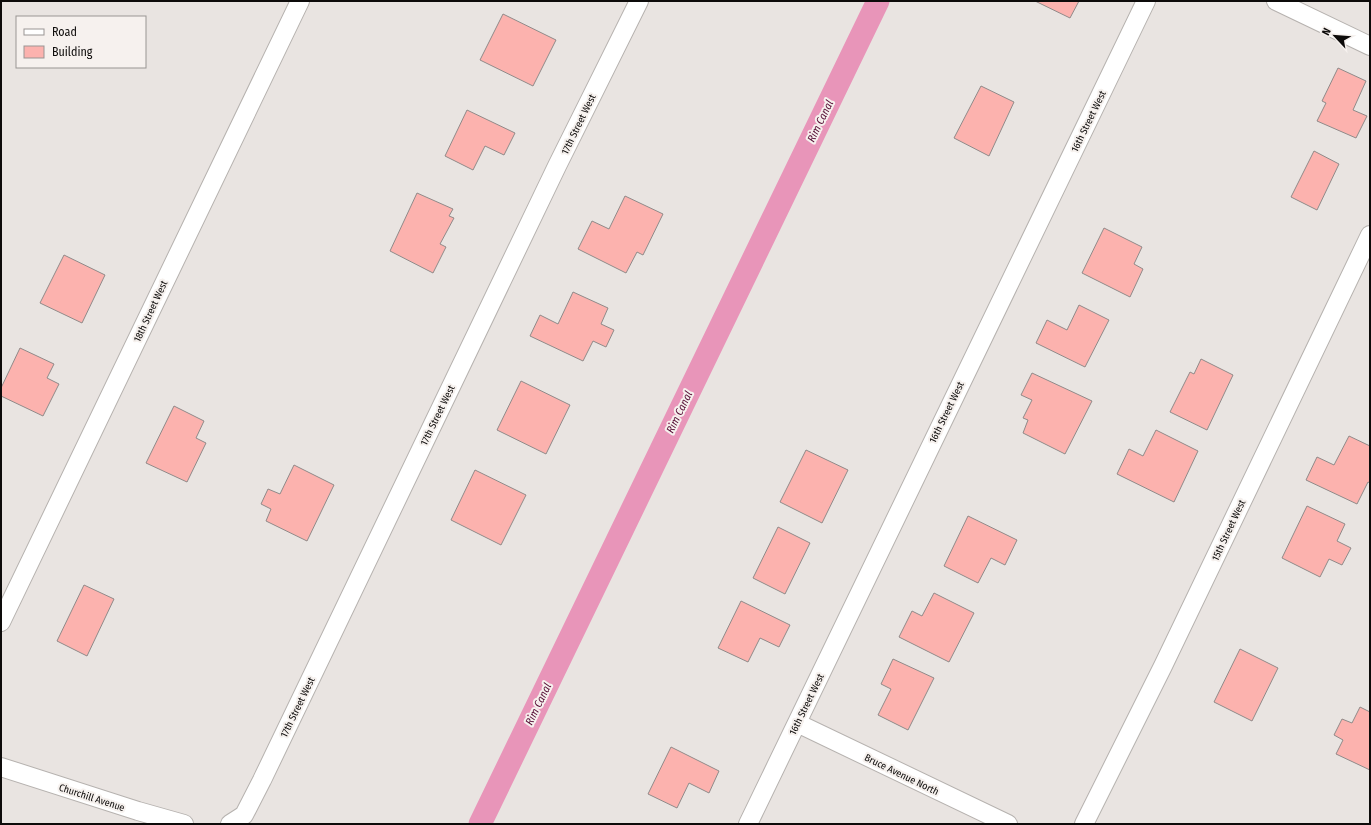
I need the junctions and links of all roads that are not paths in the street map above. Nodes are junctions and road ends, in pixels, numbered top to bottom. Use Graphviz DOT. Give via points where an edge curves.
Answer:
graph roads {
  1 [pos="300,1"];
  2 [pos="639,1"];
  3 [pos="1146,1"];
  4 [pos="1276,1"];
  5 [pos="1370,46"];
  6 [pos="1370,235"];
  7 [pos="1,622"];
  8 [pos="797,723"];
  9 [pos="1,767"];
  10 [pos="184,824"];
  11 [pos="230,824"];
  12 [pos="748,824"];
  13 [pos="1008,824"];
  14 [pos="1084,824"];
  1 -- 7 [label="street, 18th Street West"];
  2 -- 11 [label="street, 17th Street West" via="262,780 244,815"];
  3 -- 8 [label="street, 16th Street West"];
  4 -- 5 [label="street"];
  6 -- 14 [label="street, 15th Street West" via="1163,666"];
  8 -- 12 [label="street, 16th Street West"];
  8 -- 13 [label="street, Bruce Avenue North"];
  9 -- 10 [label="street, Churchill Avenue" via="138,812"];
}
